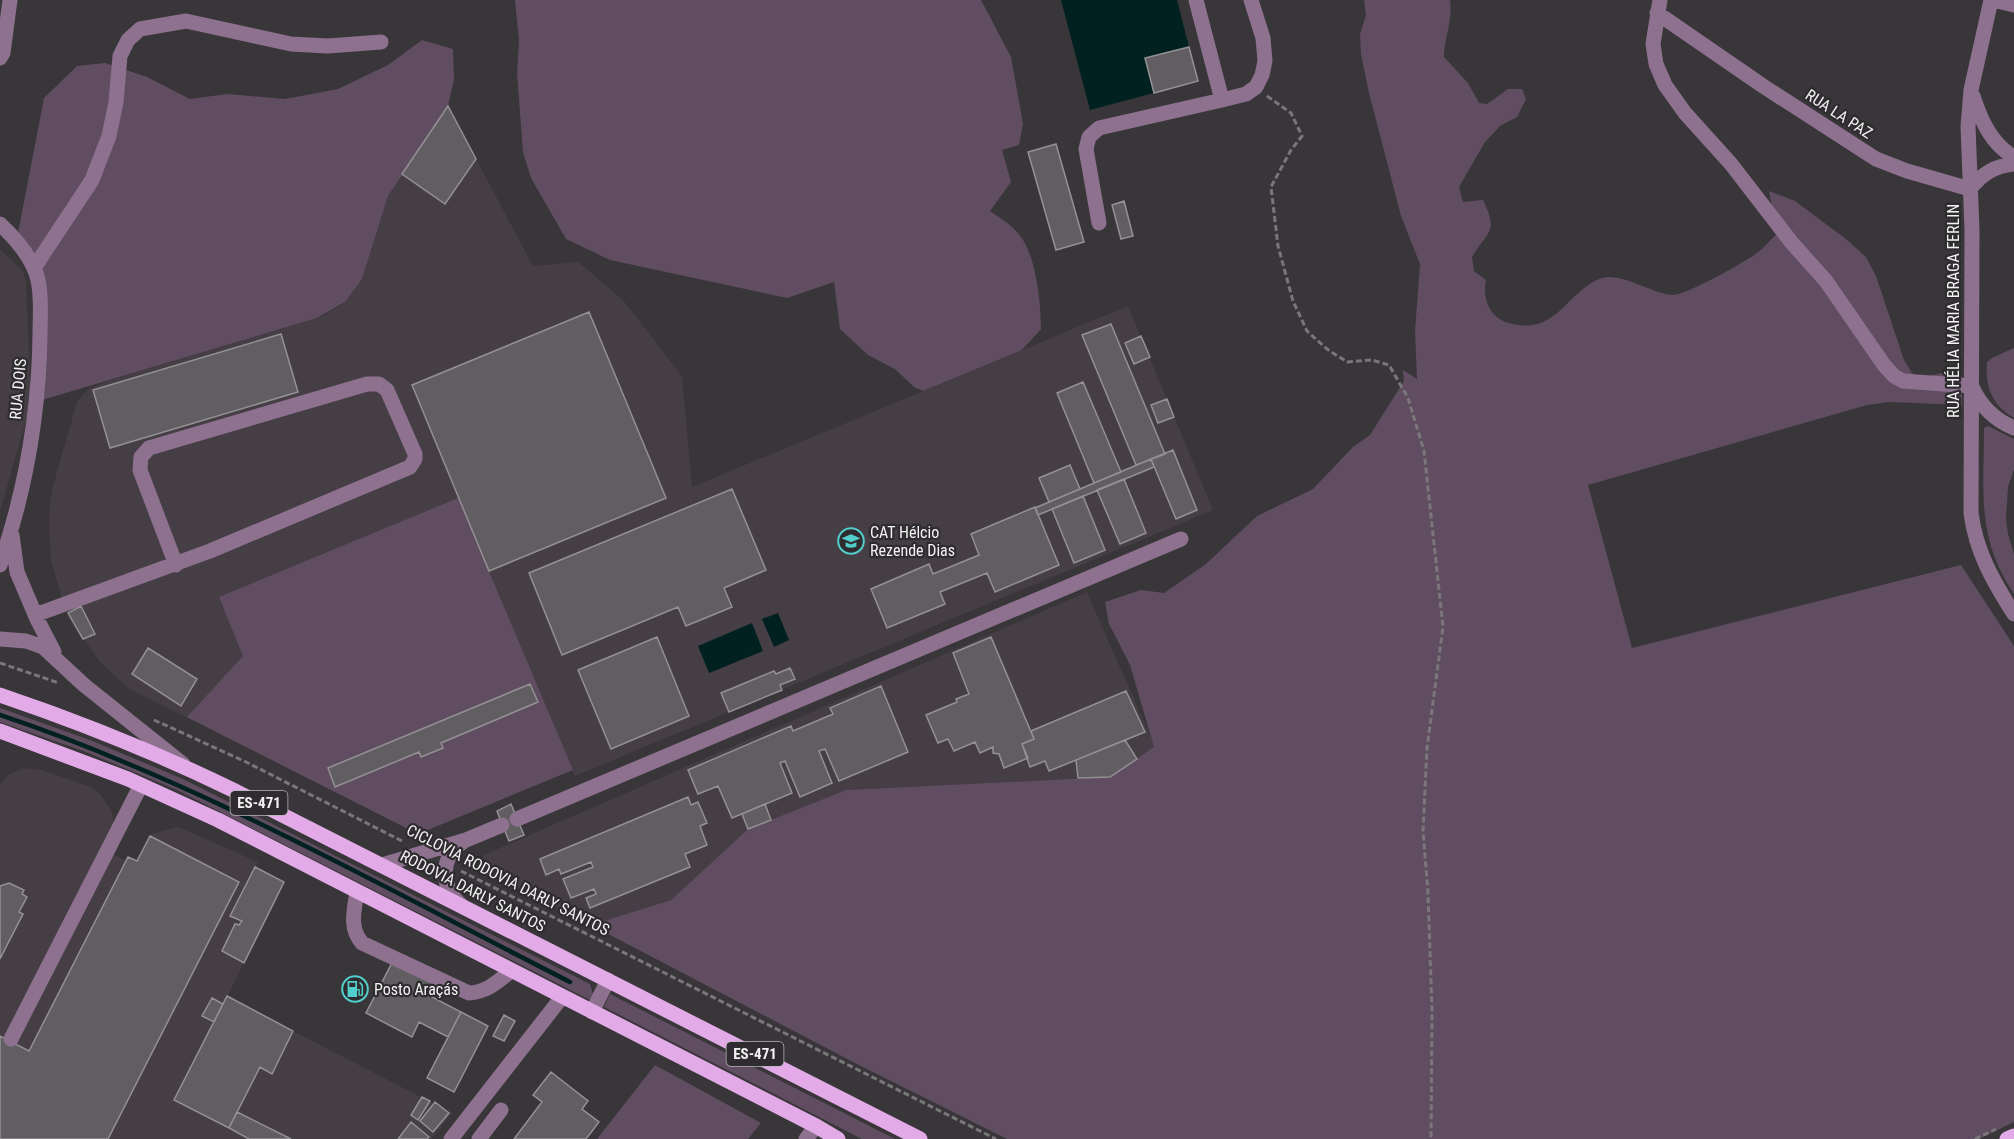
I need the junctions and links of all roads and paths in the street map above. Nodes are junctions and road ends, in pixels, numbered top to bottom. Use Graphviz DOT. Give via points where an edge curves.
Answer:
graph roads {
  1 [pos="10,0"];
  2 [pos="1196,0"];
  3 [pos="1251,0"];
  4 [pos="1992,0"];
  5 [pos="2014,5"];
  6 [pos="1658,6"];
  7 [pos="381,42"];
  8 [pos="0,57"];
  9 [pos="1256,87"];
  10 [pos="1971,90"];
  11 [pos="1222,100"];
  12 [pos="2014,157"];
  13 [pos="2014,164"];
  14 [pos="1970,189"];
  15 [pos="1099,223"];
  16 [pos="0,224"];
  17 [pos="34,268"];
  18 [pos="1972,386"];
  19 [pos="2014,428"];
  20 [pos="11,532"];
  21 [pos="1181,539"];
  22 [pos="0,565"];
  23 [pos="176,565"];
  24 [pos="2014,614"];
  25 [pos="35,615"];
  26 [pos="0,639"];
  27 [pos="57,658"];
  28 [pos="0,663"];
  29 [pos="67,686"];
  30 [pos="0,695"];
  31 [pos="153,719"];
  32 [pos="0,731"];
  33 [pos="188,768"];
  34 [pos="141,785"];
  35 [pos="517,819"];
  36 [pos="502,825"];
  37 [pos="466,840"];
  38 [pos="425,852"];
  39 [pos="447,863"];
  40 [pos="382,865"];
  41 [pos="357,892"];
  42 [pos="460,904"];
  43 [pos="512,971"];
  44 [pos="608,981"];
  45 [pos="562,997"];
  46 [pos="592,1012"];
  47 [pos="11,1039"];
  48 [pos="501,1110"];
  49 [pos="816,1126"];
  50 [pos="459,1136"];
  51 [pos="2014,1136"];
  52 [pos="479,1139"];
  53 [pos="806,1139"];
  54 [pos="838,1139"];
  55 [pos="920,1139"];
  56 [pos="996,1139"];
  57 [pos="1431,1139"];
  58 [pos="2007,1139"];
  1 -- 8 [label="street"];
  2 -- 11 [label="street"];
  3 -- 9 [label="street" via="1263,38 1265,61"];
  4 -- 5 [label="street"];
  4 -- 10 [label="street, RUA HÉLIA MARIA BRAGA FERLIN"];
  6 -- 14 [label="street, RUA LA PAZ" via="1763,86 1876,159"];
  6 -- 18 [label="street" via="1653,44 1665,85 1826,281 1884,365 1903,381"];
  7 -- 17 [label="street" via="291,44 186,21 140,29 128,40 120,56 109,136 92,180"];
  9 -- 11 [label="street"];
  9 -- 57 [label="path" via="1291,113 1302,136 1271,187 1278,246 1293,301 1307,332 1347,362 1372,360 1389,364 1408,398 1424,451 1443,627 1427,748 1423,831 1430,922"];
  10 -- 12 [label="street" via="1989,134"];
  10 -- 14 [label="street, RUA HÉLIA MARIA BRAGA FERLIN"];
  11 -- 15 [label="street" via="1099,128 1089,137 1086,149"];
  13 -- 14 [label="street" via="1990,170"];
  14 -- 18 [label="street, RUA HÉLIA MARIA BRAGA FERLIN"];
  16 -- 17 [label="street, RUA DOIS" via="17,240"];
  17 -- 20 [label="street, RUA DOIS" via="40,300 39,375 34,423"];
  18 -- 19 [label="street" via="1989,413"];
  18 -- 24 [label="street, RUA HÉLIA MARIA BRAGA FERLIN" via="1973,527 1989,573"];
  20 -- 22 [label="street, RUA DOIS"];
  20 -- 25 [label="street" via="17,572"];
  21 -- 35 [label="street"];
  23 -- 23 [label="street" via="410,467 415,454 387,390 379,384 367,384 149,448 141,457 140,470"];
  23 -- 25 [label="street"];
  25 -- 27 [label="street"];
  26 -- 27 [label="street" via="26,641"];
  27 -- 33 [label="street"];
  28 -- 29 [label="path"];
  30 -- 33 [label="main road, RODOVIA DARLY SANTOS / ES-471"];
  31 -- 38 [label="path, CICLOVIA RODOVIA DARLY SANTOS"];
  32 -- 34 [label="main road, ES-471"];
  33 -- 40 [label="main road, RODOVIA DARLY SANTOS / ES-471"];
  34 -- 41 [label="main road, ES-471"];
  34 -- 47 [label="street"];
  36 -- 37 [label="street"];
  37 -- 38 [label="street"];
  37 -- 39 [label="street" via="452,852"];
  38 -- 40 [label="street"];
  39 -- 42 [label="street" via="446,885"];
  39 -- 56 [label="path, CICLOVIA RODOVIA DARLY SANTOS"];
  40 -- 42 [label="main road, RODOVIA DARLY SANTOS / ES-471"];
  41 -- 43 [label="main road, ES-471"];
  41 -- 43 [label="street" via="352,918 362,943 468,993 490,988"];
  42 -- 44 [label="main road, RODOVIA DARLY SANTOS / ES-471"];
  43 -- 45 [label="main road, ES-471"];
  44 -- 46 [label="street"];
  44 -- 55 [label="main road, RODOVIA DARLY SANTOS / ES-471"];
  45 -- 46 [label="main road, ES-471"];
  45 -- 50 [label="street"];
  46 -- 49 [label="main road, ES-471"];
  48 -- 52 [label="street"];
  49 -- 53 [label="street"];
  49 -- 54 [label="main road, ES-471"];
  51 -- 58 [label="main road"];
}
